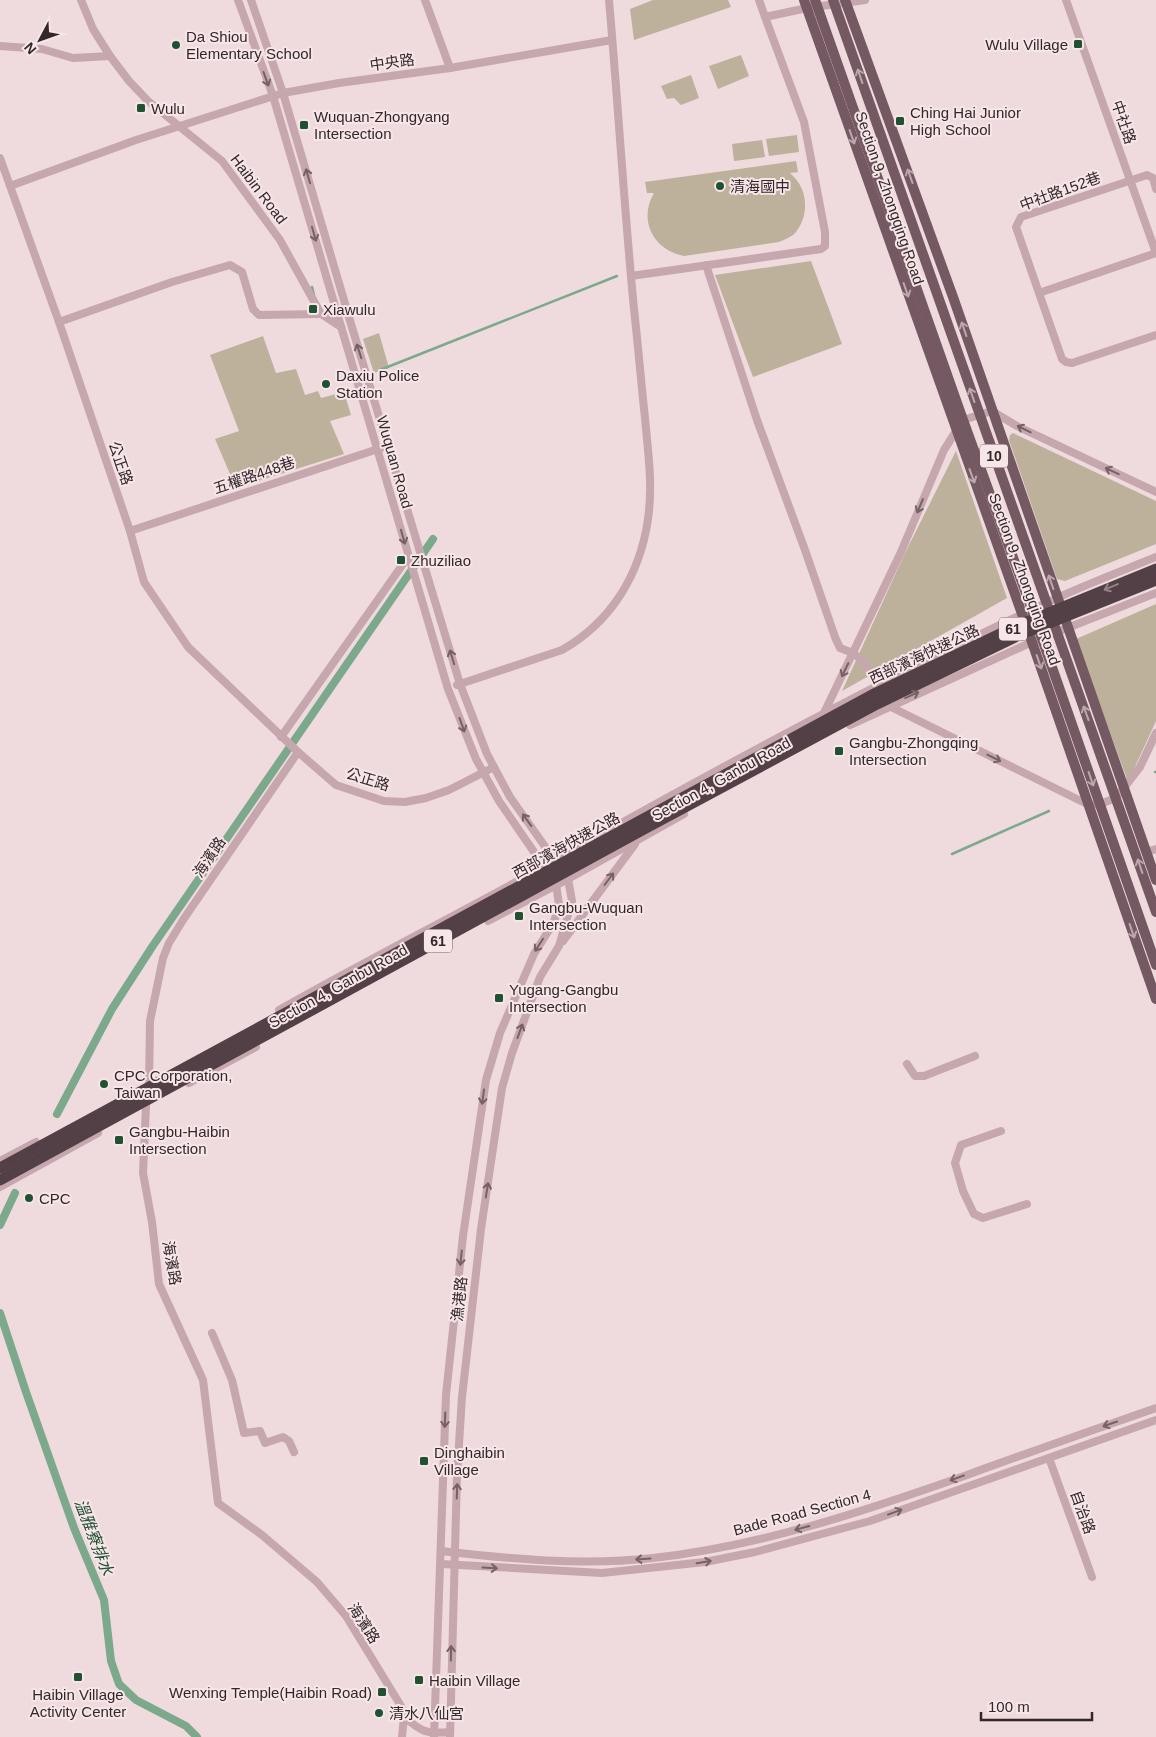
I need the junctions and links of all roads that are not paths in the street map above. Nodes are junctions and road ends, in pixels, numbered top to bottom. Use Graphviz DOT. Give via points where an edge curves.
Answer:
graph roads {
  1 [pos="81,0"];
  2 [pos="238,0"];
  3 [pos="251,0"];
  4 [pos="425,0"];
  5 [pos="609,0"];
  6 [pos="760,0"];
  7 [pos="866,0"];
  8 [pos="1066,0"];
  9 [pos="840,2"];
  10 [pos="811,4"];
  11 [pos="765,17"];
  12 [pos="612,40"];
  13 [pos="0,46"];
  14 [pos="110,56"];
  15 [pos="450,68"];
  16 [pos="283,93"];
  17 [pos="273,96"];
  18 [pos="180,126"];
  19 [pos="0,158"];
  20 [pos="1130,180"];
  21 [pos="10,186"];
  22 [pos="1156,189"];
  23 [pos="1156,253"];
  24 [pos="706,264"];
  25 [pos="631,276"];
  26 [pos="1039,293"];
  27 [pos="321,314"];
  28 [pos="59,322"];
  29 [pos="351,324"];
  30 [pos="341,327"];
  31 [pos="1156,335"];
  32 [pos="992,411"];
  33 [pos="980,415"];
  34 [pos="963,420"];
  35 [pos="956,430"];
  36 [pos="388,446"];
  37 [pos="378,449"];
  38 [pos="1156,492"];
  39 [pos="130,532"];
  40 [pos="408,557"];
  41 [pos="1156,557"];
  42 [pos="1156,569"];
  43 [pos="1156,580"];
  44 [pos="1156,593"];
  45 [pos="1057,598"];
  46 [pos="1047,603"];
  47 [pos="1032,610"];
  48 [pos="1022,615"];
  49 [pos="1068,628"];
  50 [pos="1057,632"];
  51 [pos="1037,640"];
  52 [pos="853,653"];
  53 [pos="460,684"];
  54 [pos="877,685"];
  55 [pos="448,688"];
  56 [pos="888,706"];
  57 [pos="824,714"];
  58 [pos="1156,734"];
  59 [pos="281,737"];
  60 [pos="298,752"];
  61 [pos="494,767"];
  62 [pos="483,772"];
  63 [pos="1125,787"];
  64 [pos="1116,798"];
  65 [pos="1100,804"];
  66 [pos="1089,805"];
  67 [pos="638,841"];
  68 [pos="1151,851"];
  69 [pos="555,860"];
  70 [pos="543,866"];
  71 [pos="568,879"];
  72 [pos="1156,880"];
  73 [pos="556,884"];
  74 [pos="1156,912"];
  75 [pos="559,946"];
  76 [pos="1156,966"];
  77 [pos="1156,999"];
  78 [pos="975,1056"];
  79 [pos="907,1064"];
  80 [pos="149,1084"];
  81 [pos="146,1106"];
  82 [pos="1001,1131"];
  83 [pos="0,1161"];
  84 [pos="0,1168"];
  85 [pos="0,1180"];
  86 [pos="0,1187"];
  87 [pos="1027,1204"];
  88 [pos="212,1332"];
  89 [pos="1156,1408"];
  90 [pos="1143,1413"];
  91 [pos="1156,1420"];
  92 [pos="1146,1424"];
  93 [pos="294,1452"];
  94 [pos="1048,1458"];
  95 [pos="867,1510"];
  96 [pos="870,1521"];
  97 [pos="441,1551"];
  98 [pos="455,1553"];
  99 [pos="672,1555"];
  100 [pos="441,1564"];
  101 [pos="454,1566"];
  102 [pos="674,1566"];
  103 [pos="1092,1576"];
  104 [pos="404,1717"];
  105 [pos="450,1734"];
  106 [pos="434,1735"];
  107 [pos="402,1737"];
  1 -- 14 [label="street, Haibin Road" via="93,29"];
  2 -- 17 [label="street, Wuquan Road, one-way"];
  3 -- 16 [label="street, Wuquan Road"];
  4 -- 15 [label="street"];
  5 -- 12 [label="street"];
  6 -- 11 [label="street"];
  7 -- 9 [label="street"];
  8 -- 20 [label="street, 中社路"];
  9 -- 10 [label="street"];
  32 -- 9 [label="main road, Section 9, Zhongqing Road, one-way" via="908,170"];
  33 -- 9 [label="main road, Section 9, Zhongqing Road / 10, one-way"];
  10 -- 11 [label="street"];
  10 -- 34 [label="main road, Section 9, Zhongqing Road / 10"];
  10 -- 35 [label="main road, Section 9, Zhongqing Road, one-way"];
  11 -- 24 [label="street" via="804,122 825,246"];
  12 -- 15 [label="street, 中央路"];
  12 -- 25 [label="street"];
  13 -- 14 [label="street" via="42,49 73,58"];
  14 -- 18 [label="street, Haibin Road" via="128,81"];
  15 -- 16 [label="street, 中央路"];
  16 -- 17 [label="street, 中央路"];
  29 -- 16 [label="street, Wuquan Road, one-way"];
  17 -- 18 [label="street, 中央路"];
  17 -- 30 [label="street, Wuquan Road, one-way"];
  18 -- 21 [label="street, 中央路"];
  18 -- 27 [label="street, Haibin Road" via="222,161 257,207 280,240"];
  19 -- 21 [label="street, 公正路"];
  20 -- 22 [label="street" via="1148,175"];
  20 -- 23 [label="street, 中社路"];
  20 -- 26 [label="street, 中社路152巷" via="1018,221 1016,227"];
  21 -- 28 [label="street, 公正路"];
  23 -- 26 [label="street"];
  24 -- 25 [label="street"];
  24 -- 52 [label="street" via="757,420 835,637 840,648"];
  25 -- 53 [label="street" via="651,481 648,520 632,572 613,606 578,640 544,657"];
  26 -- 31 [label="street" via="1062,359 1069,363"];
  27 -- 28 [label="street" via="259,315 253,310 242,272 230,265"];
  27 -- 30 [label="street, Haibin Road"];
  28 -- 39 [label="street, 公正路"];
  29 -- 30 [label="street"];
  36 -- 29 [label="street, Wuquan Road, one-way"];
  30 -- 37 [label="street, Wuquan Road"];
  32 -- 33 [label="street"];
  38 -- 32 [label="street, one-way"];
  45 -- 32 [label="main road, Section 9, Zhongqing Road, one-way"];
  33 -- 34 [label="street"];
  33 -- 46 [label="main road, Section 9, Zhongqing Road / 10"];
  34 -- 35 [label="street"];
  34 -- 47 [label="main road, Section 9, Zhongqing Road / 10"];
  35 -- 48 [label="main road, Section 9, Zhongqing Road, one-way"];
  35 -- 52 [label="street, one-way" via="944,450"];
  36 -- 37 [label="street, 五權路448巷"];
  53 -- 36 [label="street, Wuquan Road, one-way"];
  37 -- 39 [label="street, 五權路448巷"];
  37 -- 40 [label="street, Wuquan Road, one-way"];
  39 -- 59 [label="street, 公正路" via="144,582 188,647"];
  40 -- 55 [label="street, Wuquan Road"];
  40 -- 59 [label="street"];
  41 -- 45 [label="street, Section 4, Ganbu Road"];
  42 -- 84 [label="highway, 西部濱海快速公路 / 61, one-way" via="1017,626 872,695"];
  43 -- 85 [label="highway, 西部濱海快速公路 / 61" via="1017,636 877,704"];
  44 -- 49 [label="street, Section 4, Ganbu Road"];
  45 -- 46 [label="street, Section 4, Ganbu Road"];
  45 -- 49 [label="main road, Section 9, Zhongqing Road"];
  46 -- 47 [label="street, Section 4, Ganbu Road"];
  46 -- 50 [label="main road, Section 9, Zhongqing Road / 10"];
  47 -- 48 [label="street, Section 4, Ganbu Road"];
  47 -- 51 [label="main road, Section 9, Zhongqing Road / 10"];
  48 -- 51 [label="main road, Section 9, Zhongqing Road"];
  48 -- 54 [label="street, Section 4, Ganbu Road"];
  49 -- 50 [label="street, Section 4, Ganbu Road"];
  49 -- 63 [label="main road, Section 9, Zhongqing Road"];
  50 -- 51 [label="street, Section 4, Ganbu Road"];
  64 -- 50 [label="main road, Section 9, Zhongqing Road / 10, one-way"];
  56 -- 51 [label="street, Section 4, Ganbu Road, one-way"];
  51 -- 65 [label="main road, Section 9, Zhongqing Road / 10, one-way"];
  51 -- 66 [label="main road, Section 9, Zhongqing Road, one-way"];
  52 -- 54 [label="street" via="865,663"];
  52 -- 57 [label="street, one-way"];
  53 -- 55 [label="street"];
  53 -- 61 [label="street, Wuquan Road"];
  54 -- 56 [label="street"];
  54 -- 57 [label="street, Section 4, Ganbu Road"];
  55 -- 62 [label="street, Wuquan Road, one-way" via="468,743"];
  56 -- 66 [label="street, one-way"];
  56 -- 67 [label="street, Section 4, Ganbu Road" via="744,780"];
  57 -- 69 [label="street, Section 4, Ganbu Road"];
  58 -- 63 [label="street" via="1140,767"];
  59 -- 60 [label="street, 公正路"];
  60 -- 62 [label="street, 公正路" via="336,785 384,801 426,798"];
  60 -- 80 [label="street, 海濱路" via="169,944 150,1020"];
  61 -- 62 [label="street, 公正路"];
  69 -- 61 [label="street, Wuquan Road, one-way" via="510,797"];
  62 -- 70 [label="street, Wuquan Road"];
  63 -- 64 [label="street"];
  63 -- 68 [label="main road, Section 9, Zhongqing Road"];
  64 -- 65 [label="street"];
  74 -- 64 [label="main road, Section 9, Zhongqing Road / 10, one-way"];
  65 -- 66 [label="street"];
  65 -- 76 [label="main road, Section 9, Zhongqing Road / 10"];
  66 -- 77 [label="main road, Section 9, Zhongqing Road, one-way"];
  67 -- 71 [label="street, Section 4, Ganbu Road"];
  75 -- 67 [label="street, one-way"];
  68 -- 72 [label="main road, Section 9, Zhongqing Road"];
  69 -- 70 [label="street, Section 4, Ganbu Road"];
  69 -- 71 [label="street, Wuquan Road"];
  70 -- 73 [label="street, Wuquan Road"];
  70 -- 80 [label="street, Section 4, Ganbu Road" via="337,977"];
  71 -- 73 [label="street, Section 4, Ganbu Road"];
  71 -- 75 [label="street, 漁港路" via="572,900"];
  73 -- 81 [label="street, Section 4, Ganbu Road"];
  73 -- 97 [label="street, 漁港路, one-way" via="559,905 554,922 534,954 500,1033 486,1080 463,1236 446,1395"];
  98 -- 75 [label="street, 漁港路, one-way" via="462,1397 481,1229 502,1088 540,977"];
  78 -- 79 [label="street" via="924,1076 915,1076"];
  80 -- 81 [label="street, 海濱路"];
  80 -- 83 [label="street, Section 4, Ganbu Road"];
  81 -- 86 [label="street, Section 4, Ganbu Road"];
  81 -- 104 [label="street, 海濱路" via="144,1173 159,1284 202,1380 218,1503 317,1582 346,1616 401,1706"];
  82 -- 87 [label="street" via="961,1145 955,1163 962,1191 974,1214 983,1218"];
  88 -- 93 [label="street" via="232,1380 244,1434 260,1431 265,1444 282,1437 289,1441"];
  89 -- 90 [label="street, Bade Road Section 4"];
  90 -- 92 [label="street"];
  90 -- 95 [label="street, Bade Road Section 4, one-way"];
  91 -- 92 [label="street, Bade Road Section 4"];
  92 -- 94 [label="street, Bade Road Section 4"];
  96 -- 94 [label="street, Bade Road Section 4, one-way"];
  94 -- 103 [label="street, 自治路"];
  95 -- 96 [label="street"];
  95 -- 99 [label="street, Bade Road Section 4, one-way" via="760,1539"];
  102 -- 96 [label="street, Bade Road Section 4, one-way" via="755,1552"];
  97 -- 98 [label="street, Bade Road Section 4"];
  97 -- 100 [label="street, 漁港路"];
  99 -- 98 [label="street, Bade Road Section 4, one-way" via="603,1562"];
  98 -- 101 [label="street, 漁港路"];
  99 -- 102 [label="street"];
  100 -- 101 [label="street, Bade Road Section 4"];
  100 -- 106 [label="street, 漁港路"];
  101 -- 102 [label="street, Bade Road Section 4, one-way" via="602,1573"];
  105 -- 101 [label="street, 漁港路, one-way"];
  104 -- 106 [label="street" via="420,1730"];
  104 -- 107 [label="street, 海濱路"];
  105 -- 106 [label="street"];
}
